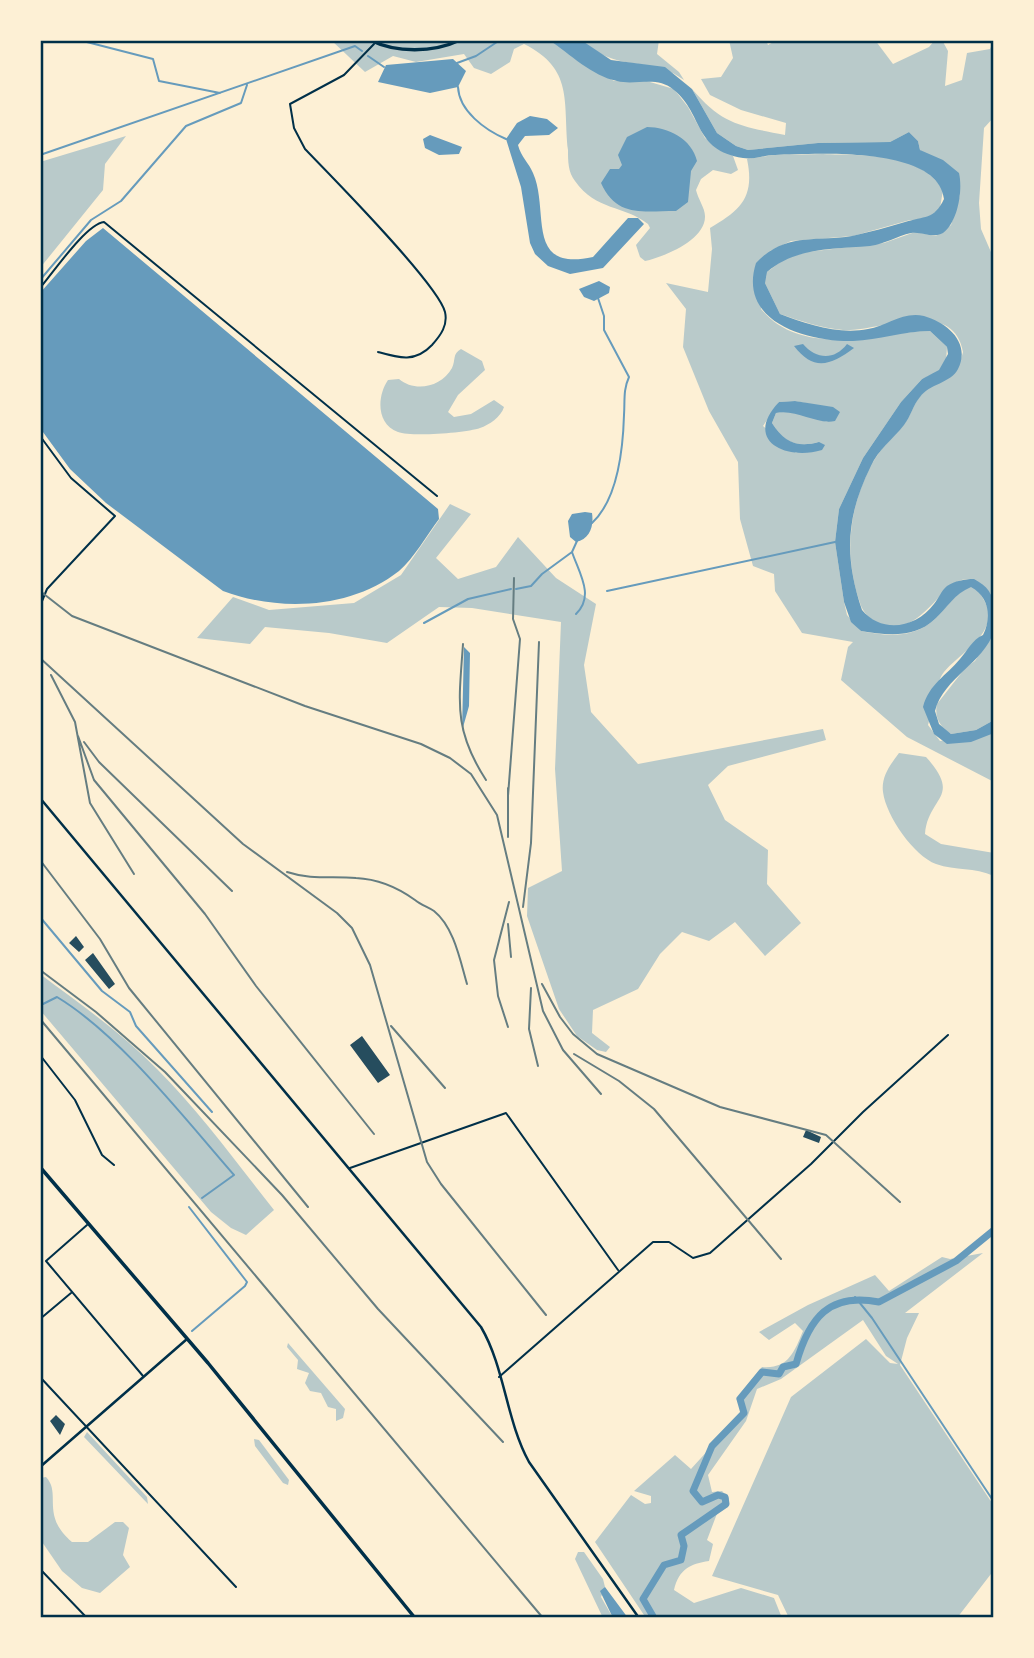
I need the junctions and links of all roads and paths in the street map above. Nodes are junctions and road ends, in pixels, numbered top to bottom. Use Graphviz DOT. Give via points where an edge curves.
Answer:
graph roads {
  1 [pos="370,40"];
  2 [pos="460,40"];
  3 [pos="375,43"];
  4 [pos="40,288"];
  5 [pos="378,352"];
  6 [pos="40,436"];
  7 [pos="437,496"];
  8 [pos="40,606"];
  9 [pos="40,799"];
  10 [pos="948,1035"];
  11 [pos="40,1055"];
  12 [pos="114,1166"];
  13 [pos="40,1167"];
  14 [pos="349,1168"];
  15 [pos="89,1224"];
  16 [pos="618,1271"];
  17 [pos="72,1292"];
  18 [pos="40,1319"];
  19 [pos="187,1339"];
  20 [pos="144,1376"];
  21 [pos="40,1377"];
  22 [pos="499,1377"];
  23 [pos="85,1428"];
  24 [pos="40,1467"];
  25 [pos="40,1569"];
  26 [pos="236,1587"];
  27 [pos="87,1618"];
  28 [pos="415,1618"];
  29 [pos="639,1618"];
  1 -- 3 [label="main road"];
  2 -- 3 [label="main road" via="412,50"];
  3 -- 5 [label="street" via="344,75 290,104 294,128 306,149 442,304 445,326 420,355 405,359"];
  4 -- 7 [label="street" via="81,239 104,222"];
  6 -- 8 [label="street" via="71,478 115,516 47,589"];
  9 -- 14 [label="main road"];
  10 -- 16 [label="street" via="710,1253 693,1258 658,1240"];
  11 -- 12 [label="street" via="75,1100 102,1155"];
  13 -- 15 [label="main road"];
  14 -- 16 [label="street" via="506,1113"];
  14 -- 22 [label="main road" via="481,1327"];
  15 -- 17 [label="street" via="46,1261"];
  15 -- 19 [label="main road"];
  16 -- 22 [label="street"];
  17 -- 18 [label="street"];
  17 -- 20 [label="street"];
  19 -- 20 [label="main road"];
  19 -- 28 [label="main road"];
  20 -- 23 [label="main road"];
  21 -- 23 [label="street"];
  22 -- 29 [label="main road" via="514,1435 529,1462"];
  23 -- 24 [label="main road"];
  23 -- 26 [label="street"];
  25 -- 27 [label="street"];
}
